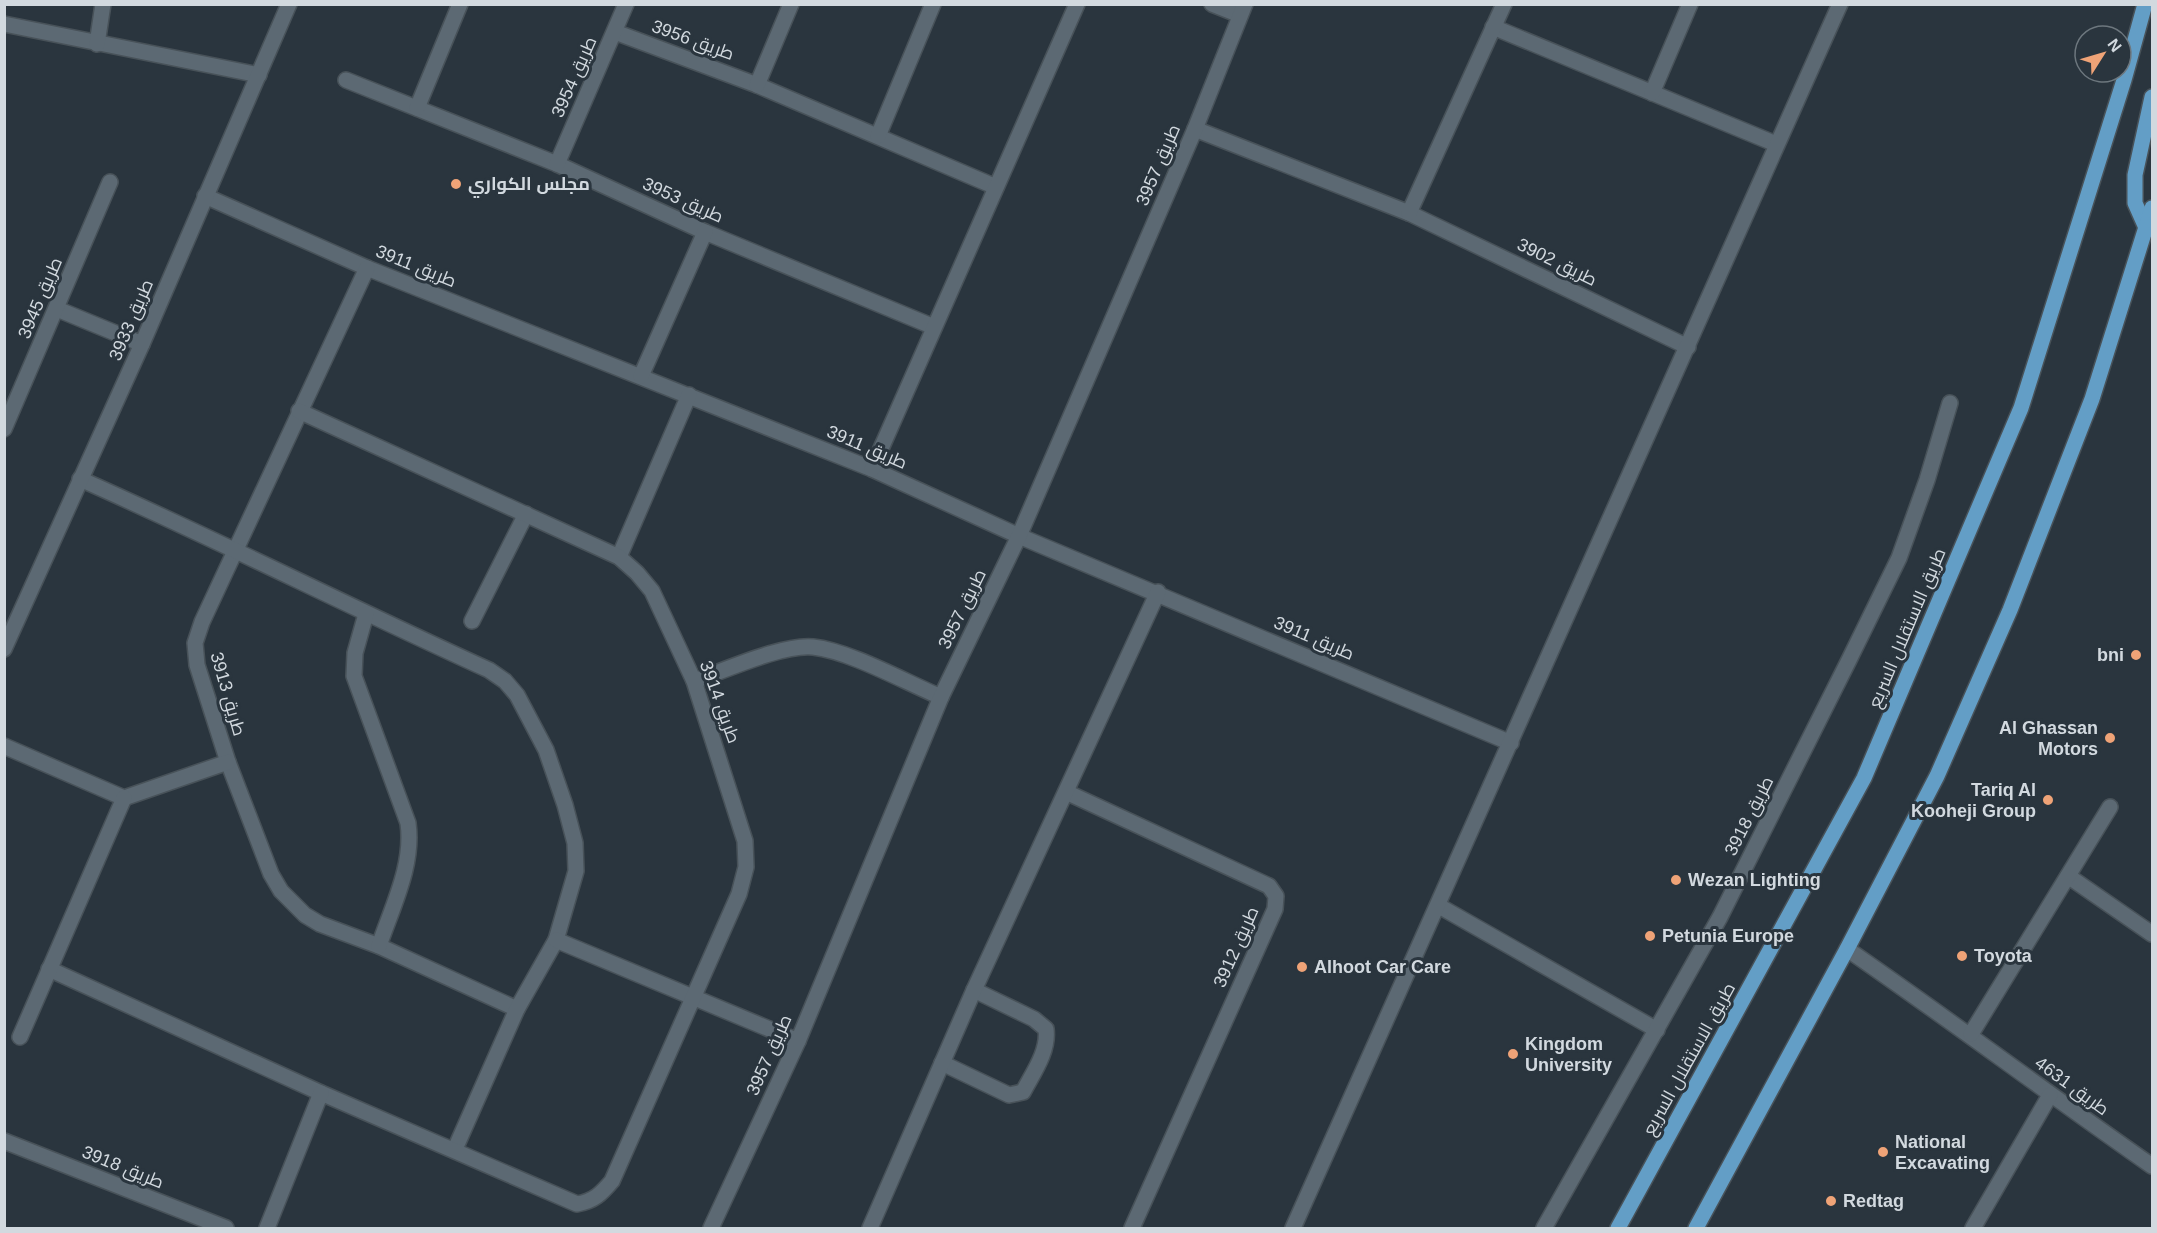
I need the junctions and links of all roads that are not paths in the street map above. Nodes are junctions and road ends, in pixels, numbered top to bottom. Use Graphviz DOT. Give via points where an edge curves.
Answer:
graph roads {
  1 [pos="102,4"];
  2 [pos="289,4"];
  3 [pos="460,4"];
  4 [pos="626,4"];
  5 [pos="791,4"];
  6 [pos="933,4"];
  7 [pos="1077,4"];
  8 [pos="1212,4"];
  9 [pos="1503,4"];
  10 [pos="1690,4"];
  11 [pos="1840,4"];
  12 [pos="2145,4"];
  13 [pos="1242,10"];
  14 [pos="4,24"];
  15 [pos="1493,27"];
  16 [pos="615,32"];
  17 [pos="97,44"];
  18 [pos="259,75"];
  19 [pos="346,80"];
  20 [pos="757,85"];
  21 [pos="1652,93"];
  22 [pos="2152,97"];
  23 [pos="417,108"];
  24 [pos="1195,129"];
  25 [pos="878,136"];
  26 [pos="1776,144"];
  27 [pos="557,164"];
  28 [pos="110,182"];
  29 [pos="996,187"];
  30 [pos="205,196"];
  31 [pos="2152,208"];
  32 [pos="1409,213"];
  33 [pos="2147,230"];
  34 [pos="705,232"];
  35 [pos="367,268"];
  36 [pos="57,309"];
  37 [pos="934,327"];
  38 [pos="142,344"];
  39 [pos="1688,347"];
  40 [pos="641,376"];
  41 [pos="689,395"];
  42 [pos="1950,403"];
  43 [pos="299,411"];
  44 [pos="4,429"];
  45 [pos="872,469"];
  46 [pos="80,479"];
  47 [pos="526,514"];
  48 [pos="1019,536"];
  49 [pos="235,548"];
  50 [pos="620,557"];
  51 [pos="1158,592"];
  52 [pos="366,614"];
  53 [pos="472,621"];
  54 [pos="4,649"];
  55 [pos="694,681"];
  56 [pos="941,697"];
  57 [pos="1511,743"];
  58 [pos="4,746"];
  59 [pos="228,762"];
  60 [pos="1066,792"];
  61 [pos="124,798"];
  62 [pos="2110,807"];
  63 [pos="2068,876"];
  64 [pos="1439,906"];
  65 [pos="2152,934"];
  66 [pos="556,940"];
  67 [pos="379,946"];
  68 [pos="1847,949"];
  69 [pos="49,969"];
  70 [pos="974,990"];
  71 [pos="692,996"];
  72 [pos="517,1009"];
  73 [pos="1657,1030"];
  74 [pos="1971,1034"];
  75 [pos="20,1037"];
  76 [pos="798,1041"];
  77 [pos="942,1063"];
  78 [pos="321,1093"];
  79 [pos="2050,1095"];
  80 [pos="4,1141"];
  81 [pos="454,1149"];
  82 [pos="2152,1166"];
  83 [pos="226,1228"];
  84 [pos="267,1228"];
  85 [pos="711,1228"];
  86 [pos="870,1228"];
  87 [pos="1132,1228"];
  88 [pos="1293,1228"];
  89 [pos="1544,1228"];
  90 [pos="1618,1228"];
  91 [pos="1696,1228"];
  92 [pos="1974,1228"];
  1 -- 17 [label="street"];
  2 -- 18 [label="street, طريق 3933"];
  3 -- 23 [label="street"];
  4 -- 16 [label="street, طريق 3954"];
  5 -- 20 [label="street"];
  6 -- 25 [label="street"];
  7 -- 29 [label="street"];
  8 -- 13 [label="street"];
  9 -- 15 [label="street"];
  10 -- 21 [label="street"];
  11 -- 26 [label="street"];
  12 -- 90 [label="main road, طريق الاستقلال السريع" via="2021,408 1864,778"];
  13 -- 24 [label="street, طريق 3957"];
  14 -- 17 [label="street"];
  15 -- 21 [label="street"];
  15 -- 32 [label="street"];
  16 -- 20 [label="street, طريق 3956"];
  16 -- 27 [label="street, طريق 3954"];
  17 -- 18 [label="street"];
  18 -- 30 [label="street, طريق 3933"];
  19 -- 23 [label="street, طريق 3953"];
  20 -- 25 [label="street, طريق 3956"];
  21 -- 26 [label="street"];
  22 -- 33 [label="main road" via="2135,175 2135,202"];
  23 -- 27 [label="street, طريق 3953"];
  24 -- 32 [label="street, طريق 3902"];
  24 -- 48 [label="street, طريق 3957"];
  25 -- 29 [label="street, طريق 3956"];
  26 -- 39 [label="street"];
  27 -- 34 [label="street, طريق 3953"];
  28 -- 36 [label="street, طريق 3945"];
  29 -- 37 [label="street"];
  30 -- 35 [label="street, طريق 3911"];
  30 -- 38 [label="street, طريق 3933"];
  31 -- 33 [label="main road"];
  32 -- 39 [label="street, طريق 3902"];
  33 -- 68 [label="main road" via="2092,399 2010,610 1937,776"];
  34 -- 37 [label="street, طريق 3953"];
  34 -- 40 [label="street"];
  35 -- 40 [label="street, طريق 3911"];
  35 -- 43 [label="street, طريق 3913"];
  36 -- 38 [label="street"];
  36 -- 44 [label="street, طريق 3945"];
  37 -- 45 [label="street"];
  38 -- 46 [label="street, طريق 3933"];
  39 -- 57 [label="street"];
  40 -- 41 [label="street, طريق 3911"];
  41 -- 45 [label="street, طريق 3911"];
  41 -- 50 [label="street"];
  42 -- 73 [label="street, طريق 3918" via="1899,558 1720,917"];
  43 -- 47 [label="street, طريق 3914"];
  43 -- 49 [label="street, طريق 3913"];
  45 -- 48 [label="street, طريق 3911"];
  46 -- 49 [label="street"];
  46 -- 54 [label="street, طريق 3933"];
  47 -- 50 [label="street, طريق 3914"];
  47 -- 53 [label="street"];
  48 -- 51 [label="street, طريق 3911"];
  48 -- 56 [label="street, طريق 3957"];
  49 -- 52 [label="street"];
  49 -- 59 [label="street, طريق 3913" via="195,643 197,665"];
  50 -- 55 [label="street, طريق 3914" via="652,591"];
  51 -- 57 [label="street, طريق 3911"];
  51 -- 60 [label="street"];
  52 -- 66 [label="street" via="489,670 505,681 527,713 546,750 575,843 576,871"];
  52 -- 67 [label="street" via="355,653 354,676 409,834 406,868"];
  55 -- 56 [label="street" via="771,654 811,647 839,653"];
  55 -- 71 [label="street, طريق 3914" via="742,827 747,854 739,894"];
  56 -- 76 [label="street, طريق 3957"];
  57 -- 64 [label="street"];
  58 -- 61 [label="street"];
  59 -- 61 [label="street"];
  59 -- 67 [label="street, طريق 3913" via="267,866 281,891 320,924"];
  60 -- 70 [label="street"];
  60 -- 87 [label="street, طريق 3912" via="1269,886 1276,896 1275,909"];
  61 -- 69 [label="street"];
  62 -- 63 [label="street"];
  63 -- 65 [label="street"];
  63 -- 74 [label="street"];
  64 -- 73 [label="street"];
  64 -- 88 [label="street"];
  66 -- 71 [label="street"];
  66 -- 72 [label="street"];
  67 -- 72 [label="street, طريق 3913"];
  68 -- 74 [label="street, طريق 4631"];
  68 -- 91 [label="main road"];
  69 -- 75 [label="street"];
  69 -- 78 [label="street"];
  70 -- 77 [label="street"];
  70 -- 77 [label="street" via="1034,1019 1046,1029 1043,1053 1023,1092 1016,1095"];
  71 -- 76 [label="street"];
  71 -- 81 [label="street, طريق 3914" via="612,1181 590,1202 577,1204"];
  72 -- 81 [label="street"];
  73 -- 89 [label="street, طريق 3918"];
  74 -- 79 [label="street, طريق 4631"];
  76 -- 85 [label="street, طريق 3957"];
  77 -- 86 [label="street"];
  78 -- 81 [label="street"];
  78 -- 84 [label="street"];
  79 -- 82 [label="street, طريق 4631"];
  79 -- 92 [label="street"];
  80 -- 83 [label="street, طريق 3918"];
}
